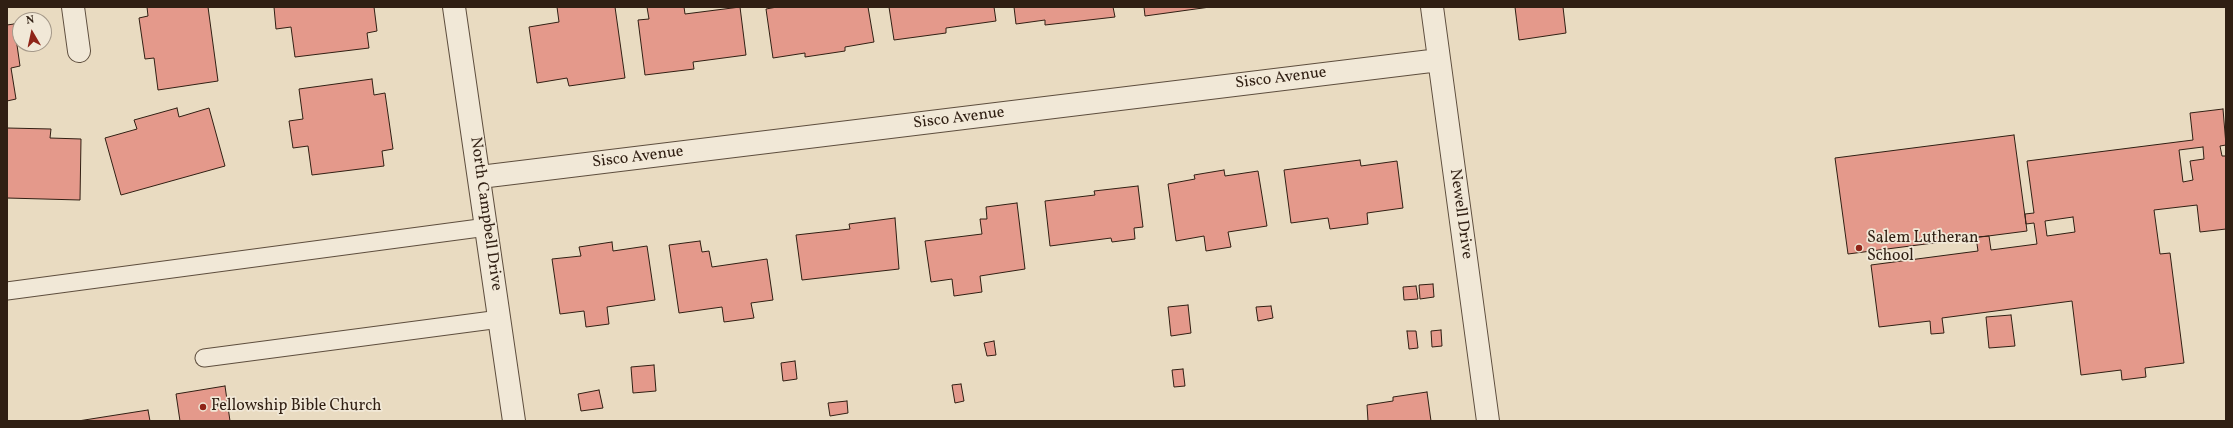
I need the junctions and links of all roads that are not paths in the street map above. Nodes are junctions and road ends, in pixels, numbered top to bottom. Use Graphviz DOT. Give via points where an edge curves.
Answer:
graph roads {
  1 [pos="73,7"];
  2 [pos="454,7"];
  3 [pos="1432,7"];
  4 [pos="79,50"];
  5 [pos="1439,60"];
  6 [pos="480,177"];
  7 [pos="487,227"];
  8 [pos="7,291"];
  9 [pos="500,319"];
  10 [pos="204,358"];
  11 [pos="514,421"];
  12 [pos="1488,421"];
  1 -- 4 [label="street"];
  2 -- 6 [label="street, North Campbell Drive"];
  3 -- 5 [label="street, Newell Drive"];
  5 -- 6 [label="street, Sisco Avenue"];
  5 -- 12 [label="street, Newell Drive"];
  6 -- 7 [label="street, North Campbell Drive"];
  7 -- 8 [label="lane"];
  7 -- 9 [label="street, North Campbell Drive"];
  9 -- 10 [label="lane"];
  9 -- 11 [label="street, North Campbell Drive"];
}
